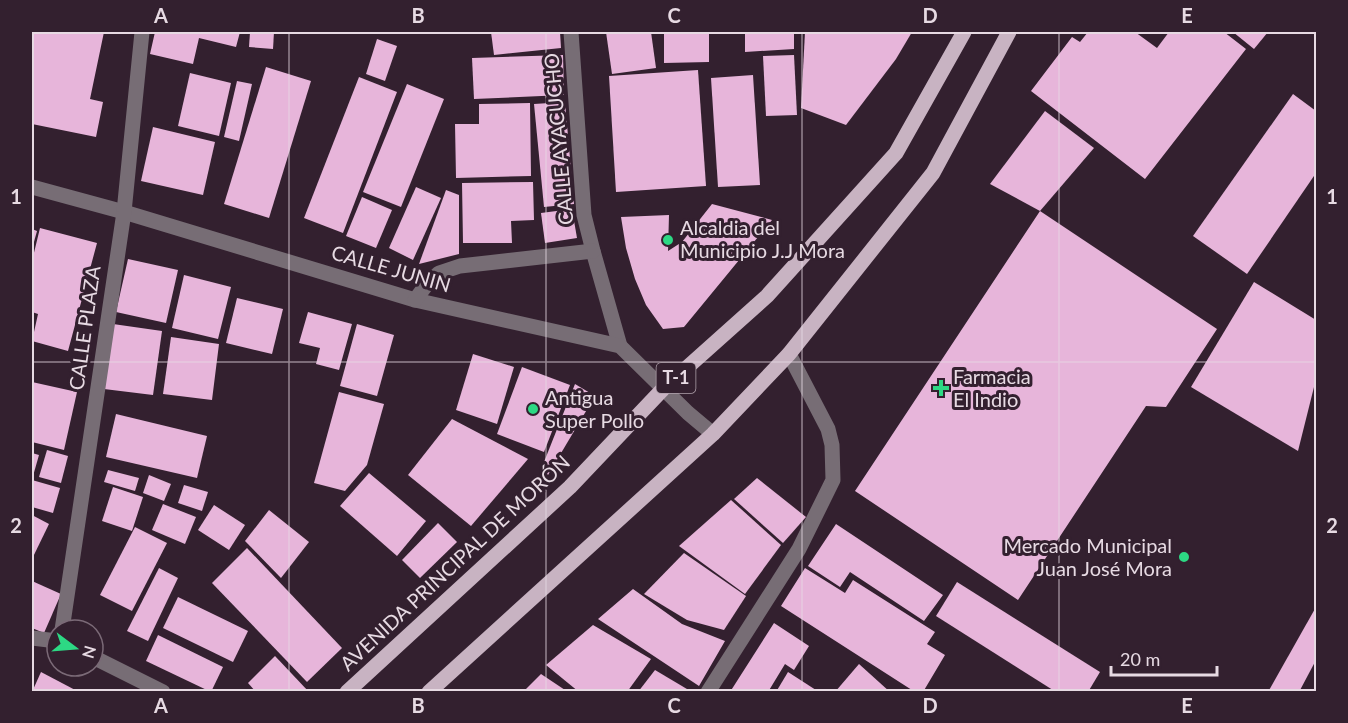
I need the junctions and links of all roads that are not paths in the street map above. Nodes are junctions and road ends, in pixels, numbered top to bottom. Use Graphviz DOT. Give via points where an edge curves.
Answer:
graph roads {
  1 [pos="142,32"];
  2 [pos="571,32"];
  3 [pos="964,32"];
  4 [pos="1009,32"];
  5 [pos="32,187"];
  6 [pos="124,212"];
  7 [pos="592,251"];
  8 [pos="415,300"];
  9 [pos="620,346"];
  10 [pos="789,354"];
  11 [pos="663,389"];
  12 [pos="713,434"];
  13 [pos="64,618"];
  14 [pos="105,663"];
  15 [pos="163,692"];
  16 [pos="347,692"];
  17 [pos="429,692"];
  18 [pos="708,692"];
  1 -- 6 [label="street, CALLE PLAZA"];
  2 -- 7 [label="street, CALLE AYACUCHO" via="584,215"];
  3 -- 11 [label="main road, AVENIDA PRINCIPAL DE MORÓN / T-1" via="896,153 767,296"];
  4 -- 10 [label="main road" via="933,173"];
  5 -- 6 [label="street, CALLE JUNIN"];
  6 -- 8 [label="street, CALLE JUNIN"];
  6 -- 13 [label="street, CALLE PLAZA"];
  7 -- 8 [label="street" via="460,266 440,273"];
  7 -- 9 [label="street, CALLE AYACUCHO"];
  8 -- 9 [label="street, CALLE JUNIN"];
  9 -- 11 [label="street"];
  10 -- 12 [label="main road"];
  10 -- 18 [label="street" via="828,429 833,480 799,549"];
  11 -- 12 [label="street"];
  11 -- 16 [label="main road, AVENIDA PRINCIPAL DE MORÓN / T-1" via="570,487"];
  12 -- 17 [label="main road"];
  14 -- 15 [label="street"];
}
